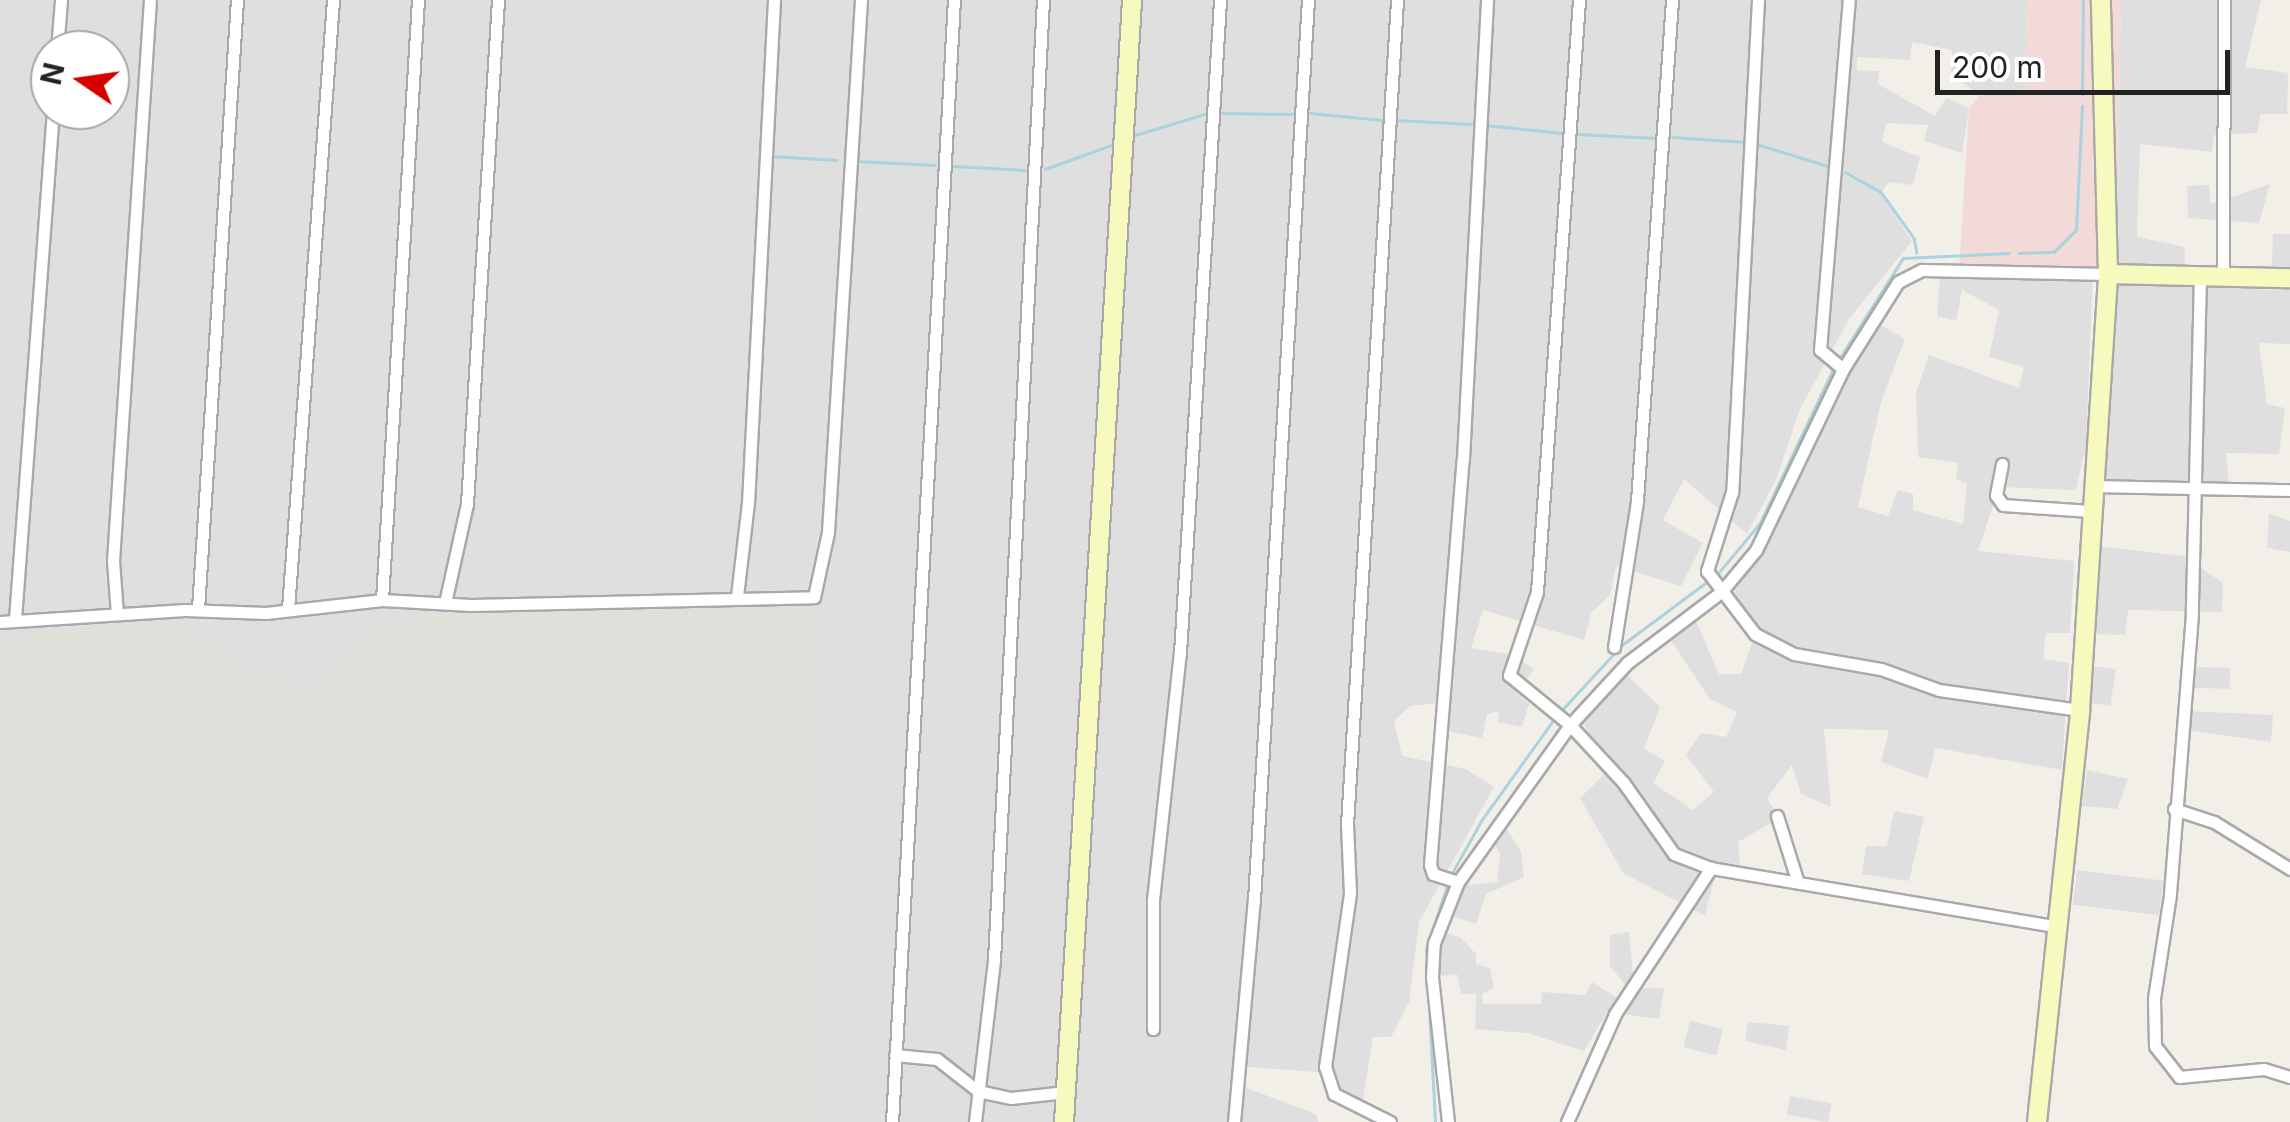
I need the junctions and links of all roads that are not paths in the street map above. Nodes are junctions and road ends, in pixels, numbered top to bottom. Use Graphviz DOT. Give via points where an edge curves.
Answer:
graph roads {
  1 [pos="61,0"];
  2 [pos="150,0"];
  3 [pos="237,0"];
  4 [pos="332,0"];
  5 [pos="418,0"];
  6 [pos="498,0"];
  7 [pos="774,0"];
  8 [pos="861,0"];
  9 [pos="954,0"];
  10 [pos="1043,0"];
  11 [pos="1132,0"];
  12 [pos="1220,0"];
  13 [pos="1308,0"];
  14 [pos="1397,0"];
  15 [pos="1487,0"];
  16 [pos="1579,0"];
  17 [pos="1672,0"];
  18 [pos="1758,0"];
  19 [pos="1850,0"];
  20 [pos="2102,0"];
  21 [pos="2224,0"];
  22 [pos="59,30"];
  23 [pos="51,130"];
  24 [pos="2108,274"];
  25 [pos="2200,276"];
  26 [pos="2223,276"];
  27 [pos="2290,278"];
  28 [pos="1837,366"];
  29 [pos="2002,464"];
  30 [pos="2092,486"];
  31 [pos="2197,490"];
  32 [pos="2290,490"];
  33 [pos="2090,511"];
  34 [pos="1715,584"];
  35 [pos="737,596"];
  36 [pos="382,600"];
  37 [pos="445,603"];
  38 [pos="198,609"];
  39 [pos="288,609"];
  40 [pos="117,614"];
  41 [pos="15,619"];
  42 [pos="0,622"];
  43 [pos="1614,647"];
  44 [pos="2080,710"];
  45 [pos="1570,725"];
  46 [pos="2174,809"];
  47 [pos="1776,816"];
  48 [pos="1711,868"];
  49 [pos="2290,869"];
  50 [pos="1797,880"];
  51 [pos="1458,882"];
  52 [pos="2058,927"];
  53 [pos="1153,1030"];
  54 [pos="895,1056"];
  55 [pos="2290,1077"];
  56 [pos="978,1091"];
  57 [pos="1066,1092"];
  58 [pos="892,1122"];
  59 [pos="974,1122"];
  60 [pos="1064,1122"];
  61 [pos="1234,1122"];
  62 [pos="1390,1122"];
  63 [pos="1448,1122"];
  64 [pos="1567,1122"];
  65 [pos="2037,1122"];
  1 -- 22 [label="street"];
  2 -- 40 [label="street" via="112,561"];
  3 -- 38 [label="street"];
  4 -- 39 [label="street"];
  5 -- 36 [label="street"];
  6 -- 37 [label="street" via="467,504"];
  7 -- 35 [label="street" via="748,503"];
  8 -- 35 [label="street" via="822,580 814,597"];
  9 -- 54 [label="street"];
  10 -- 56 [label="street" via="994,960"];
  11 -- 57 [label="main road"];
  12 -- 53 [label="street" via="1180,653 1153,900"];
  13 -- 61 [label="street" via="1254,900"];
  14 -- 62 [label="street" via="1347,825 1350,893 1325,1067 1334,1094"];
  15 -- 51 [label="street" via="1463,460 1430,866"];
  16 -- 45 [label="street" via="1537,592 1509,675"];
  17 -- 43 [label="street" via="1639,484"];
  18 -- 34 [label="street" via="1732,492 1708,555"];
  19 -- 28 [label="street" via="1820,350"];
  20 -- 24 [label="main road"];
  21 -- 26 [label="street"];
  23 -- 41 [label="street"];
  24 -- 25 [label="main road"];
  24 -- 28 [label="street" via="1907,274"];
  24 -- 30 [label="main road"];
  25 -- 26 [label="main road"];
  25 -- 31 [label="street"];
  26 -- 27 [label="main road"];
  28 -- 34 [label="street" via="1773,524"];
  29 -- 33 [label="street" via="1996,494 2003,505"];
  30 -- 31 [label="street"];
  30 -- 33 [label="main road"];
  31 -- 32 [label="street"];
  31 -- 46 [label="street"];
  33 -- 44 [label="main road"];
  34 -- 44 [label="street" via="1755,634 1794,654 1881,670 1938,690"];
  34 -- 45 [label="street"];
  35 -- 37 [label="street"];
  36 -- 37 [label="street"];
  36 -- 39 [label="street"];
  38 -- 39 [label="street"];
  38 -- 40 [label="street"];
  40 -- 41 [label="street"];
  41 -- 42 [label="street"];
  44 -- 52 [label="main road"];
  45 -- 48 [label="street" via="1623,782 1666,845"];
  45 -- 51 [label="street"];
  46 -- 49 [label="street" via="2214,822"];
  46 -- 55 [label="street" via="2155,1046 2179,1077 2264,1069"];
  47 -- 50 [label="street"];
  48 -- 50 [label="street"];
  48 -- 64 [label="street" via="1615,1014"];
  50 -- 52 [label="street"];
  51 -- 63 [label="street" via="1434,943 1432,977"];
  52 -- 65 [label="main road"];
  54 -- 56 [label="street" via="938,1058"];
  54 -- 58 [label="street"];
  56 -- 57 [label="street" via="1011,1098"];
  56 -- 59 [label="street"];
  57 -- 60 [label="main road"];
}
